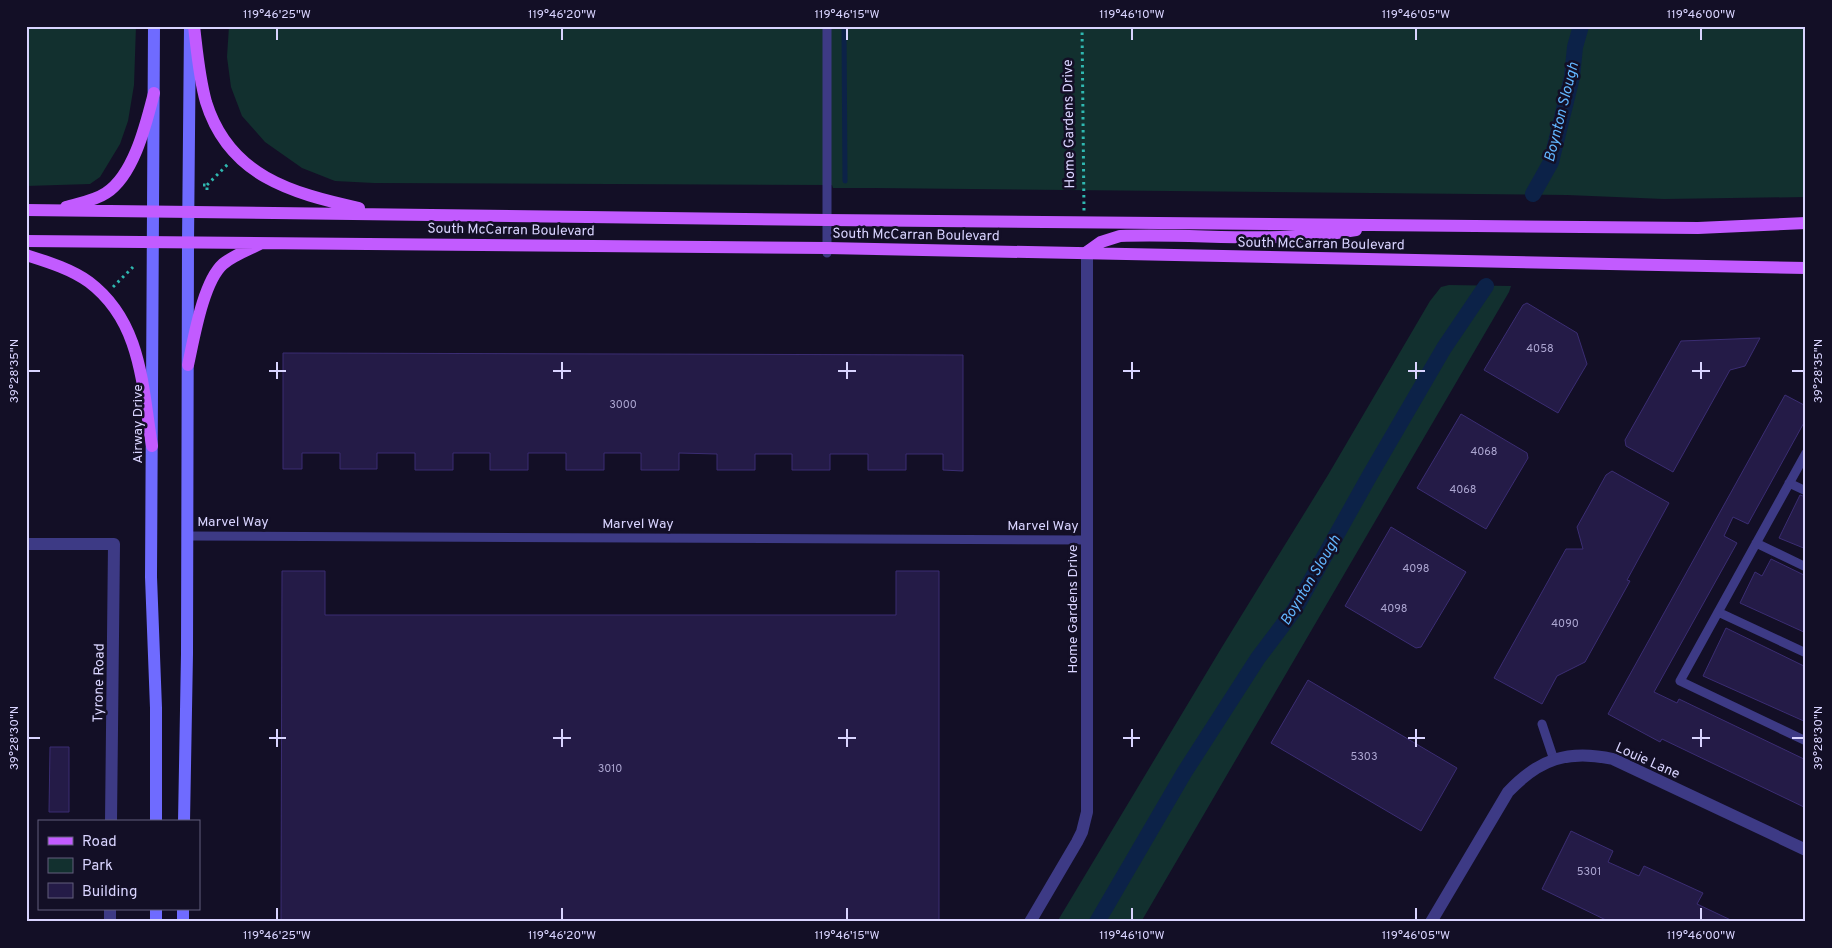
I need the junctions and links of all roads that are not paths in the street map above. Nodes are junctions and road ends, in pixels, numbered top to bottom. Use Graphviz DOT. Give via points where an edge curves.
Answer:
graph roads {
  1 [pos="154,26"];
  2 [pos="190,26"];
  3 [pos="194,26"];
  4 [pos="827,26"];
  5 [pos="154,94"];
  6 [pos="26,210"];
  7 [pos="51,211"];
  8 [pos="153,212"];
  9 [pos="188,212"];
  10 [pos="386,214"];
  11 [pos="827,220"];
  12 [pos="1806,223"];
  13 [pos="1380,224"];
  14 [pos="26,241"];
  15 [pos="153,241"];
  16 [pos="188,242"];
  17 [pos="265,242"];
  18 [pos="827,251"];
  19 [pos="1087,252"];
  20 [pos="26,255"];
  21 [pos="1806,268"];
  22 [pos="188,365"];
  23 [pos="152,446"];
  24 [pos="1806,452"];
  25 [pos="1789,483"];
  26 [pos="1806,491"];
  27 [pos="188,536"];
  28 [pos="1087,540"];
  29 [pos="1756,543"];
  30 [pos="26,544"];
  31 [pos="1806,567"];
  32 [pos="1718,612"];
  33 [pos="1806,653"];
  34 [pos="1542,724"];
  35 [pos="1806,741"];
  36 [pos="1554,760"];
  37 [pos="111,820"];
  38 [pos="156,820"];
  39 [pos="184,820"];
  40 [pos="1806,850"];
  41 [pos="1030,922"];
  42 [pos="1431,922"];
  1 -- 5 [label="main road, Airway Drive"];
  2 -- 9 [label="main road"];
  3 -- 10 [label="main road" via="206,100 223,140 237,157 273,183 321,200"];
  4 -- 11 [label="lane"];
  5 -- 7 [label="main road" via="139,144 116,185 96,198"];
  5 -- 8 [label="main road, Airway Drive"];
  6 -- 7 [label="main road, South McCarran Boulevard"];
  7 -- 8 [label="main road, South McCarran Boulevard"];
  8 -- 9 [label="main road, South McCarran Boulevard"];
  8 -- 15 [label="main road, Airway Drive"];
  9 -- 10 [label="main road, South McCarran Boulevard"];
  9 -- 16 [label="main road"];
  10 -- 11 [label="main road, South McCarran Boulevard"];
  11 -- 13 [label="main road, South McCarran Boulevard"];
  11 -- 18 [label="lane"];
  12 -- 13 [label="main road, South McCarran Boulevard" via="1698,228"];
  13 -- 19 [label="main road" via="1334,234 1287,238 1120,236 1101,242"];
  14 -- 15 [label="main road, South McCarran Boulevard"];
  15 -- 16 [label="main road, South McCarran Boulevard"];
  15 -- 23 [label="main road, Airway Drive"];
  16 -- 17 [label="main road, South McCarran Boulevard"];
  16 -- 22 [label="main road"];
  17 -- 18 [label="main road, South McCarran Boulevard"];
  17 -- 22 [label="main road" via="222,265 200,316"];
  18 -- 19 [label="main road, South McCarran Boulevard"];
  19 -- 21 [label="main road, South McCarran Boulevard"];
  19 -- 28 [label="street, Home Gardens Drive"];
  20 -- 23 [label="main road" via="89,282 117,310 135,346"];
  22 -- 27 [label="main road"];
  23 -- 38 [label="main road, Airway Drive"];
  24 -- 25 [label="lane"];
  25 -- 26 [label="lane"];
  25 -- 29 [label="lane"];
  27 -- 28 [label="lane, Marvel Way"];
  27 -- 39 [label="main road"];
  28 -- 41 [label="street, Home Gardens Drive" via="1087,812 1077,842"];
  29 -- 31 [label="lane"];
  29 -- 32 [label="lane"];
  30 -- 37 [label="street, Tyrone Road" via="114,544"];
  32 -- 33 [label="lane"];
  32 -- 35 [label="lane" via="1680,681"];
  34 -- 36 [label="lane"];
  36 -- 40 [label="street, Louie Lane" via="1575,755 1612,759"];
  36 -- 42 [label="street, Louie Lane" via="1537,767 1508,792"];
}
